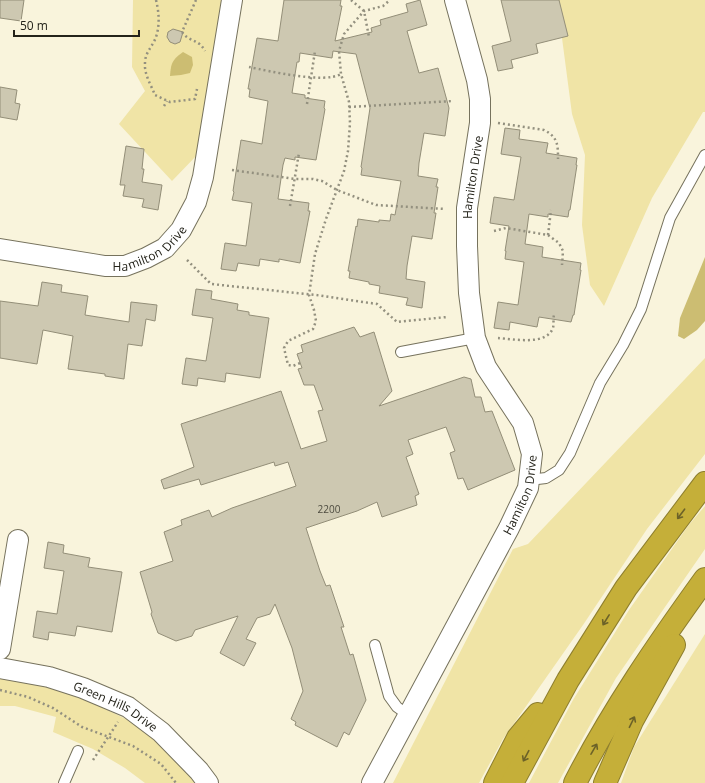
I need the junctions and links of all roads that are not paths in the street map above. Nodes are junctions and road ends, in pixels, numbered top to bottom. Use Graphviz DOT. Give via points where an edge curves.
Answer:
graph roads {
  1 [pos="232,0"];
  2 [pos="455,0"];
  3 [pos="705,155"];
  4 [pos="0,249"];
  5 [pos="475,338"];
  6 [pos="401,352"];
  7 [pos="529,480"];
  8 [pos="705,483"];
  9 [pos="18,540"];
  10 [pos="705,579"];
  11 [pos="705,590"];
  12 [pos="375,645"];
  13 [pos="0,649"];
  14 [pos="0,668"];
  15 [pos="568,680"];
  16 [pos="408,715"];
  17 [pos="78,751"];
  18 [pos="64,783"];
  19 [pos="208,783"];
  20 [pos="372,783"];
  21 [pos="495,783"];
  22 [pos="512,783"];
  23 [pos="575,783"];
  24 [pos="605,783"];
  1 -- 4 [label="street, Hamilton Drive" via="203,177 196,202 180,230 165,248 125,266 105,266"];
  2 -- 5 [label="street, Hamilton Drive" via="480,99 480,123 467,208 469,293"];
  3 -- 7 [label="lane" via="670,218 642,309 600,384 570,453 559,470 546,478"];
  5 -- 6 [label="lane"];
  5 -- 7 [label="street, Hamilton Drive" via="486,367 523,423 532,454"];
  7 -- 16 [label="street, Hamilton Drive" via="528,488 508,528"];
  8 -- 15 [label="highway, one-way" via="626,588"];
  9 -- 13 [label="street"];
  23 -- 10 [label="highway, one-way" via="621,702 666,632"];
  24 -- 11 [label="highway, one-way" via="632,721"];
  12 -- 16 [label="lane" via="389,696 397,707"];
  14 -- 19 [label="street, Green Hills Drive" via="76,686 128,707 161,732"];
  15 -- 21 [label="highway" via="518,738"];
  15 -- 22 [label="highway, one-way"];
  16 -- 20 [label="street, Hamilton Drive"];
  17 -- 18 [label="lane"];
}
